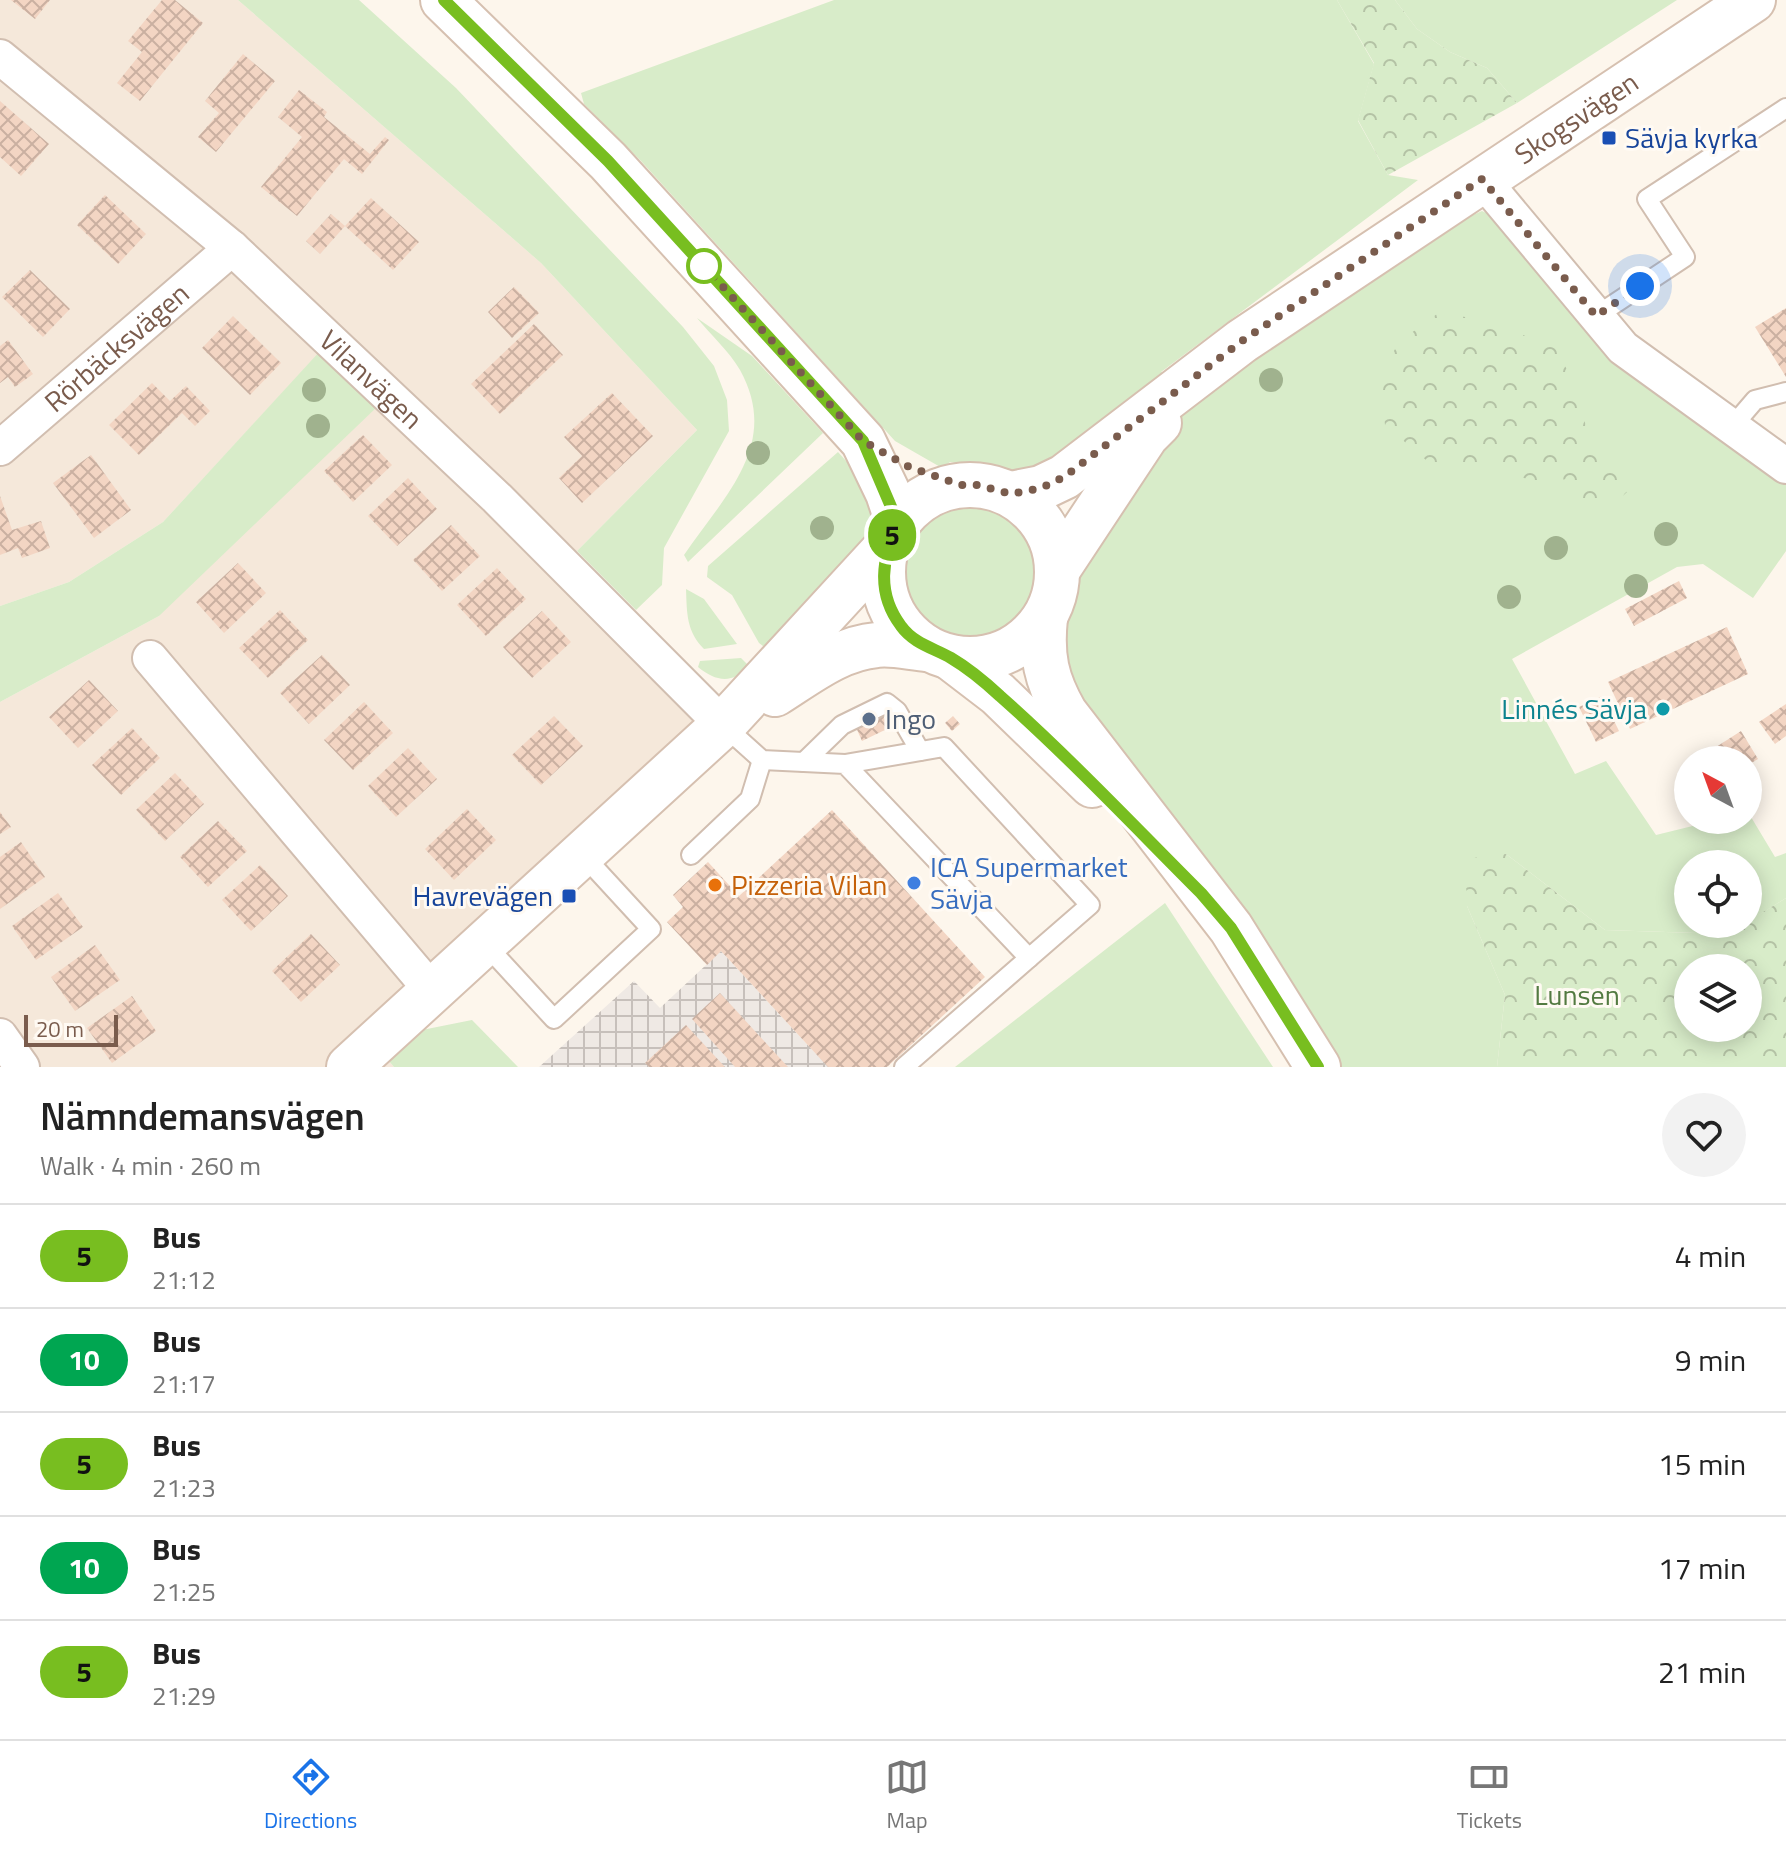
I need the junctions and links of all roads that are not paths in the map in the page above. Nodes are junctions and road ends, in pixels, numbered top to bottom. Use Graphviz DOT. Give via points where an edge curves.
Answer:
graph roads {
  1 [pos="443,0"];
  2 [pos="1753,0"];
  3 [pos="0,57"];
  4 [pos="1786,108"];
  5 [pos="1482,179"];
  6 [pos="232,248"];
  7 [pos="1596,316"];
  8 [pos="1242,341"];
  9 [pos="1786,392"];
  10 [pos="1731,428"];
  11 [pos="863,441"];
  12 [pos="0,448"];
  13 [pos="1782,458"];
  14 [pos="961,485"];
  15 [pos="1011,494"];
  16 [pos="892,536"];
  17 [pos="1058,569"];
  18 [pos="1045,618"];
  19 [pos="940,654"];
  20 [pos="150,658"];
  21 [pos="723,725"];
  22 [pos="920,751"];
  23 [pos="762,760"];
  24 [pos="804,762"];
  25 [pos="845,764"];
  26 [pos="582,854"];
  27 [pos="691,855"];
  28 [pos="1201,893"];
  29 [pos="485,944"];
  30 [pos="1029,958"];
  31 [pos="433,992"];
  32 [pos="0,1036"];
  33 [pos="22,1067"];
  34 [pos="349,1067"];
  35 [pos="904,1067"];
  36 [pos="1318,1067"];
  1 -- 11 [label="main road" via="608,161"];
  2 -- 5 [label="main road, Skogsvägen"];
  3 -- 6 [label="street, Vilanvägen"];
  4 -- 7 [label="lane" via="1647,199 1685,257"];
  5 -- 7 [label="street"];
  5 -- 8 [label="main road, Skogsvägen"];
  6 -- 12 [label="street, Rörbäcksvägen"];
  6 -- 21 [label="street, Vilanvägen" via="497,498"];
  7 -- 10 [label="street" via="1623,348"];
  8 -- 15 [label="main road, Skogsvägen" via="1064,477"];
  8 -- 17 [label="main road, Skogsvägen" via="1146,436"];
  9 -- 10 [label="lane" via="1755,400"];
  10 -- 13 [label="street"];
  11 -- 14 [label="main road" via="909,467"];
  11 -- 16 [label="main road"];
  14 -- 15 [label="main road"];
  14 -- 16 [label="main road" via="916,503"];
  15 -- 17 [label="main road" via="1047,529"];
  16 -- 19 [label="main road" via="882,574 887,602 902,628"];
  16 -- 21 [label="main road"];
  17 -- 18 [label="main road"];
  18 -- 19 [label="main road" via="1015,648 985,659"];
  18 -- 28 [label="main road" via="1042,653 1052,691"];
  19 -- 21 [label="main road" via="880,644 841,654"];
  19 -- 28 [label="main road" via="998,694"];
  20 -- 31 [label="street"];
  21 -- 23 [label="lane"];
  21 -- 26 [label="main road"];
  22 -- 24 [label="lane" via="887,703 842,725"];
  22 -- 25 [label="lane"];
  22 -- 30 [label="lane" via="944,747 1090,905"];
  23 -- 24 [label="lane"];
  23 -- 27 [label="lane" via="750,799"];
  24 -- 25 [label="lane"];
  25 -- 30 [label="lane"];
  26 -- 29 [label="main road"];
  26 -- 29 [label="lane" via="651,929 574,1001 554,1019"];
  28 -- 36 [label="main road" via="1231,928"];
  29 -- 31 [label="main road"];
  30 -- 35 [label="lane"];
  31 -- 34 [label="main road"];
  32 -- 33 [label="street"];
}
